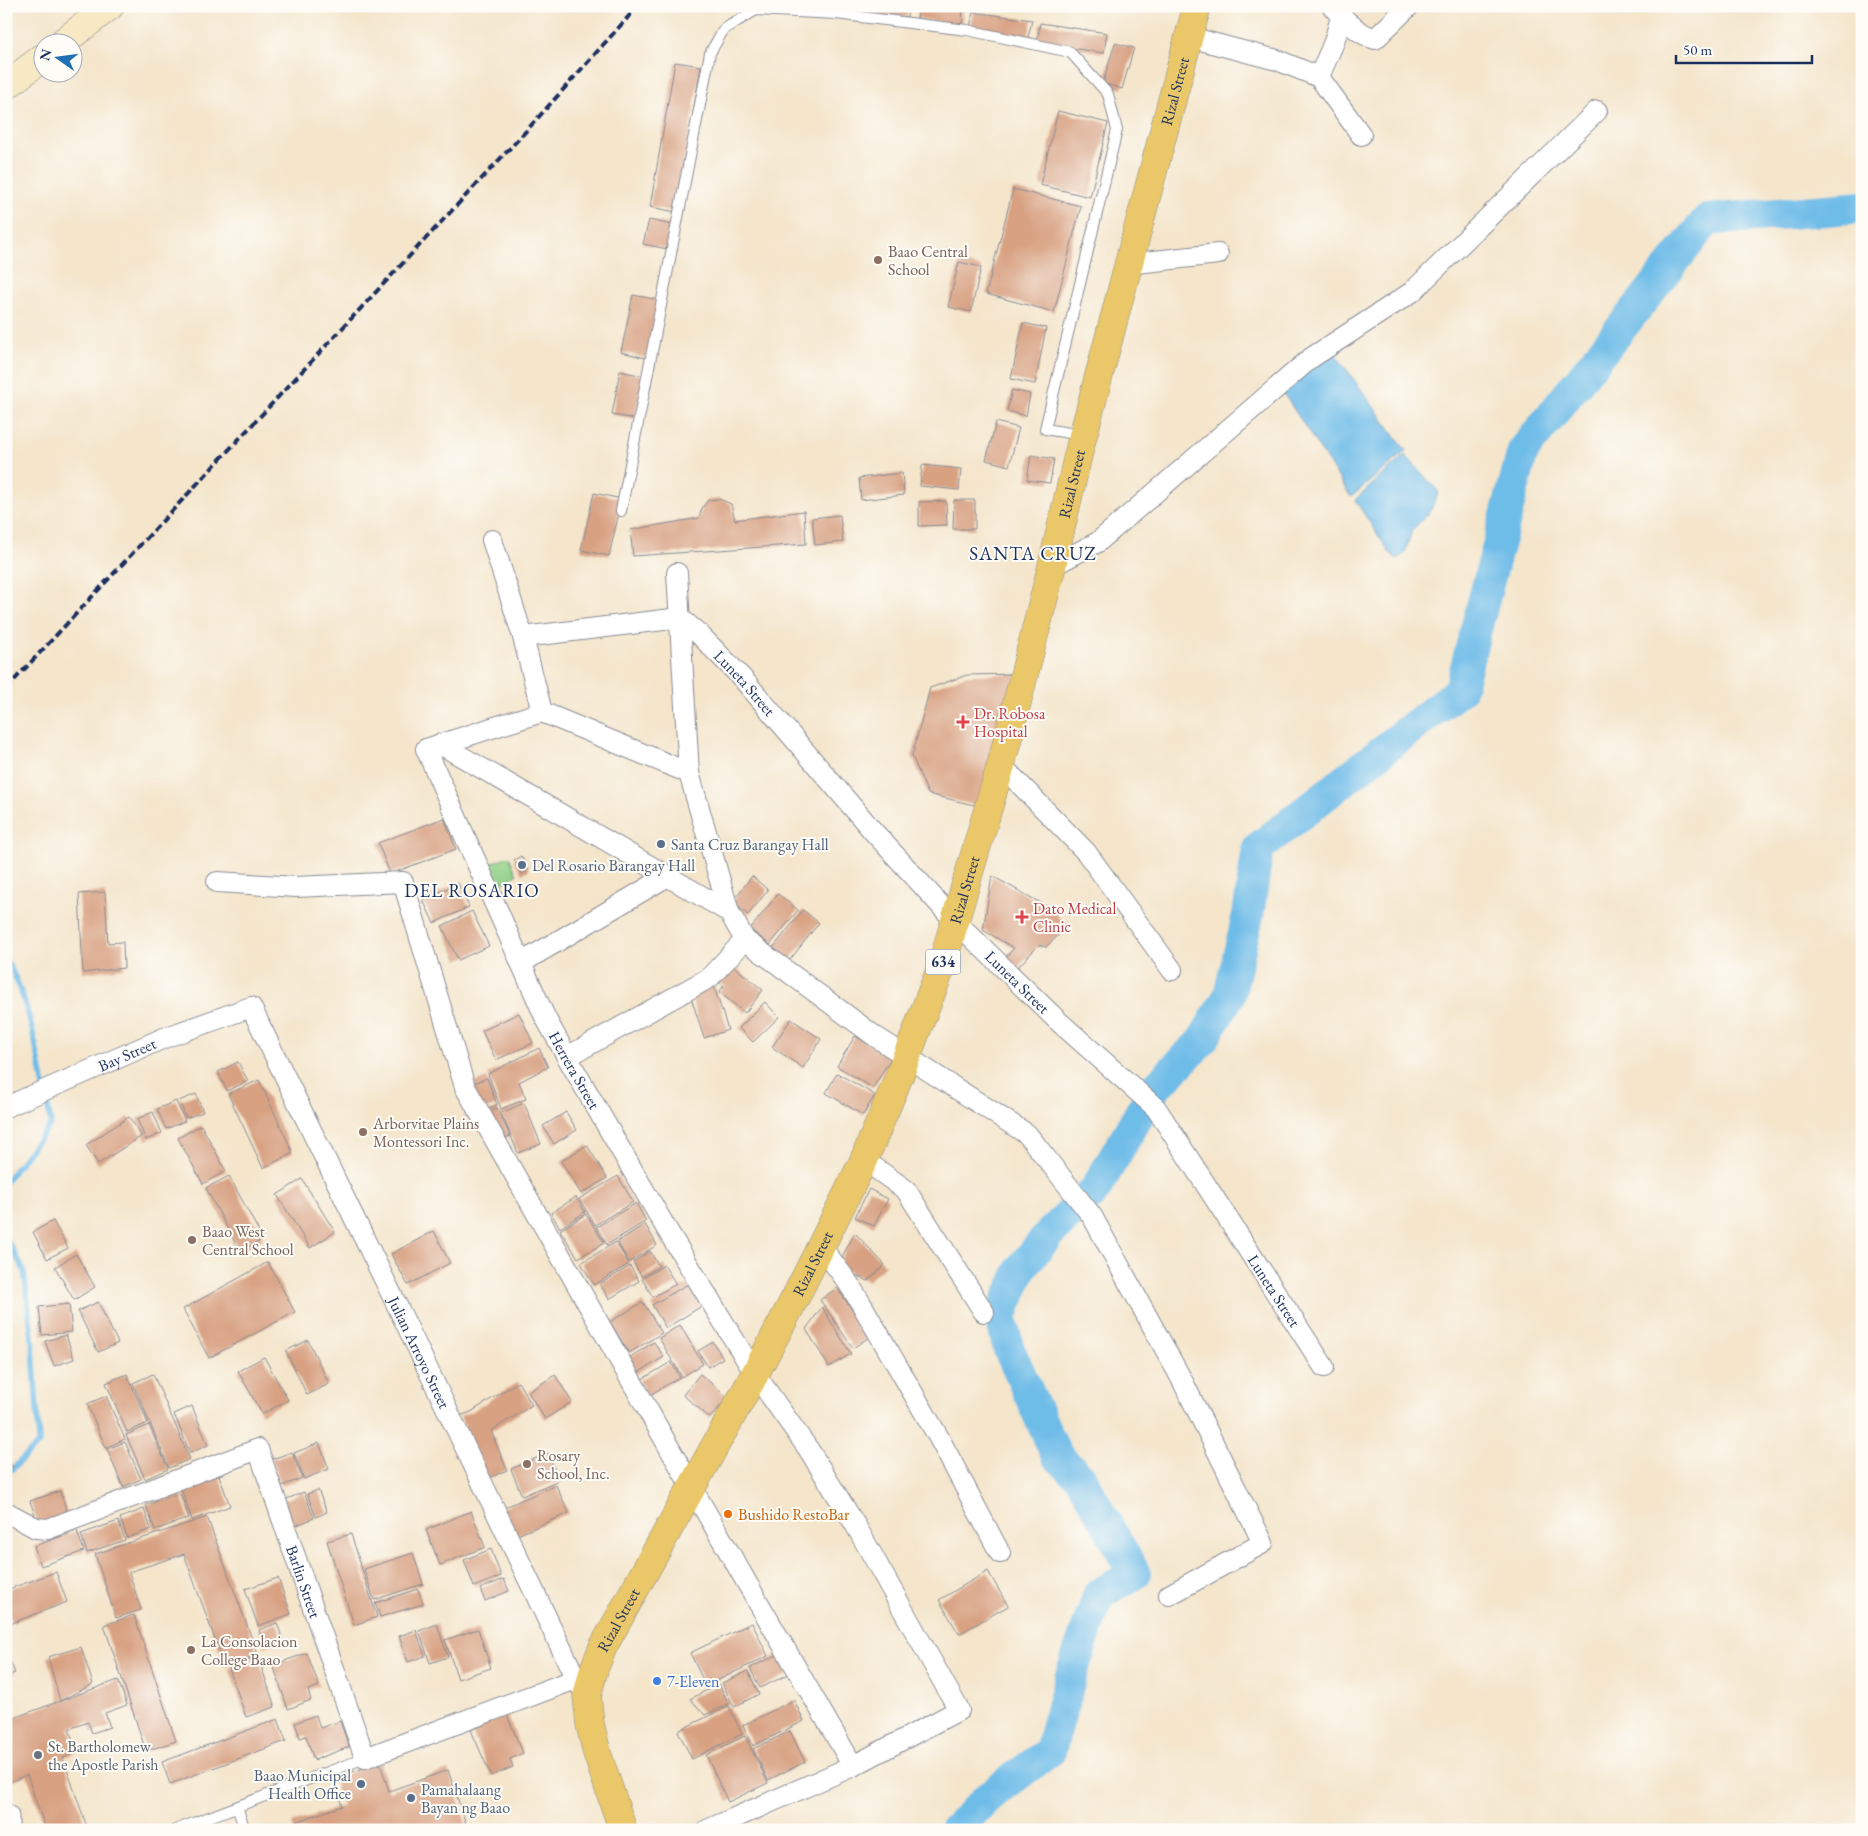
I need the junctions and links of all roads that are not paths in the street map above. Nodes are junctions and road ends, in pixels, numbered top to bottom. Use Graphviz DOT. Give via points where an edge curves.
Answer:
graph roads {
  1 [pos="110,6"];
  2 [pos="1197,6"];
  3 [pos="1409,6"];
  4 [pos="1337,11"];
  5 [pos="76,32"];
  6 [pos="1189,37"];
  7 [pos="32,66"];
  8 [pos="1319,77"];
  9 [pos="6,86"];
  10 [pos="1597,112"];
  11 [pos="1361,135"];
  12 [pos="1218,254"];
  13 [pos="1127,264"];
  14 [pos="1083,435"];
  15 [pos="621,511"];
  16 [pos="492,540"];
  17 [pos="1052,566"];
  18 [pos="677,573"];
  19 [pos="680,618"];
  20 [pos="523,637"];
  21 [pos="542,712"];
  22 [pos="433,746"];
  23 [pos="1002,765"];
  24 [pos="689,773"];
  25 [pos="666,877"];
  26 [pos="217,882"];
  27 [pos="729,912"];
  28 [pos="954,920"];
  29 [pos="745,940"];
  30 [pos="521,963"];
  31 [pos="1172,970"];
  32 [pos="251,1007"];
  33 [pos="907,1056"];
  34 [pos="566,1057"];
  35 [pos="6,1106"];
  36 [pos="864,1160"];
  37 [pos="820,1245"];
  38 [pos="984,1312"];
  39 [pos="1324,1367"];
  40 [pos="755,1374"];
  41 [pos="692,1488"];
  42 [pos="6,1512"];
  43 [pos="1000,1553"];
  44 [pos="1169,1594"];
  45 [pos="582,1688"];
  46 [pos="365,1758"];
  47 [pos="853,1766"];
  48 [pos="237,1807"];
  49 [pos="6,1817"];
  50 [pos="6,1828"];
  51 [pos="175,1830"];
  52 [pos="245,1830"];
  53 [pos="623,1830"];
  54 [pos="707,1830"];
  1 -- 5 [label="main road"];
  2 -- 6 [label="main road, 634"];
  3 -- 4 [label="street" via="1375,39 1366,37"];
  4 -- 8 [label="street" via="1334,42"];
  6 -- 8 [label="street" via="1277,60"];
  6 -- 13 [label="main road, Rizal Street / 634"];
  7 -- 9 [label="main road"];
  8 -- 11 [label="street"];
  10 -- 17 [label="street" via="1412,292 1311,358 1098,542"];
  12 -- 13 [label="street"];
  13 -- 14 [label="main road, Rizal Street / 634"];
  14 -- 15 [label="lane" via="1045,429 1117,130 1108,94 1070,52 967,30 836,14 756,10 724,29 710,53"];
  14 -- 17 [label="main road, Rizal Street / 634"];
  16 -- 20 [label="street"];
  17 -- 23 [label="main road, Rizal Street / 634"];
  18 -- 19 [label="street"];
  19 -- 20 [label="street"];
  19 -- 24 [label="street"];
  19 -- 28 [label="street, Luneta Street" via="743,679"];
  20 -- 21 [label="street"];
  21 -- 22 [label="street"];
  21 -- 24 [label="street"];
  22 -- 25 [label="street"];
  22 -- 30 [label="street, Herrera Street"];
  23 -- 28 [label="main road, Rizal Street / 634"];
  23 -- 31 [label="street" via="1086,852"];
  24 -- 27 [label="street"];
  25 -- 27 [label="street"];
  25 -- 30 [label="street"];
  26 -- 41 [label="street" via="296,887 403,882 465,1087"];
  27 -- 29 [label="street"];
  28 -- 33 [label="main road, Rizal Street / 634" via="941,968"];
  28 -- 39 [label="street, Luneta Street" via="1057,1020 1156,1108"];
  29 -- 33 [label="street" via="876,1037"];
  29 -- 34 [label="street" via="709,978"];
  30 -- 34 [label="street, Herrera Street"];
  32 -- 35 [label="street, Bay Street" via="164,1038"];
  32 -- 45 [label="street, Julian Arroyo Street"];
  33 -- 36 [label="main road, Rizal Street / 634"];
  33 -- 44 [label="street" via="1027,1134 1092,1216 1182,1380 1263,1542"];
  34 -- 40 [label="street, Herrera Street"];
  36 -- 37 [label="main road, Rizal Street / 634"];
  36 -- 38 [label="street" via="906,1190"];
  37 -- 40 [label="main road, Rizal Street / 634"];
  37 -- 43 [label="street" via="867,1313"];
  40 -- 41 [label="main road, Rizal Street / 634"];
  40 -- 47 [label="street, Herrera Street" via="809,1450 856,1526 959,1710"];
  41 -- 45 [label="main road, Rizal Street / 634"];
  41 -- 47 [label="street"];
  42 -- 46 [label="street, Barlin Street" via="36,1528 48,1529 258,1449"];
  45 -- 46 [label="street"];
  45 -- 53 [label="main road, Rizal Street / 634" via="597,1753"];
  46 -- 48 [label="lane"];
  47 -- 54 [label="street"];
  48 -- 51 [label="lane"];
  48 -- 52 [label="lane"];
  49 -- 50 [label="street"];
}
